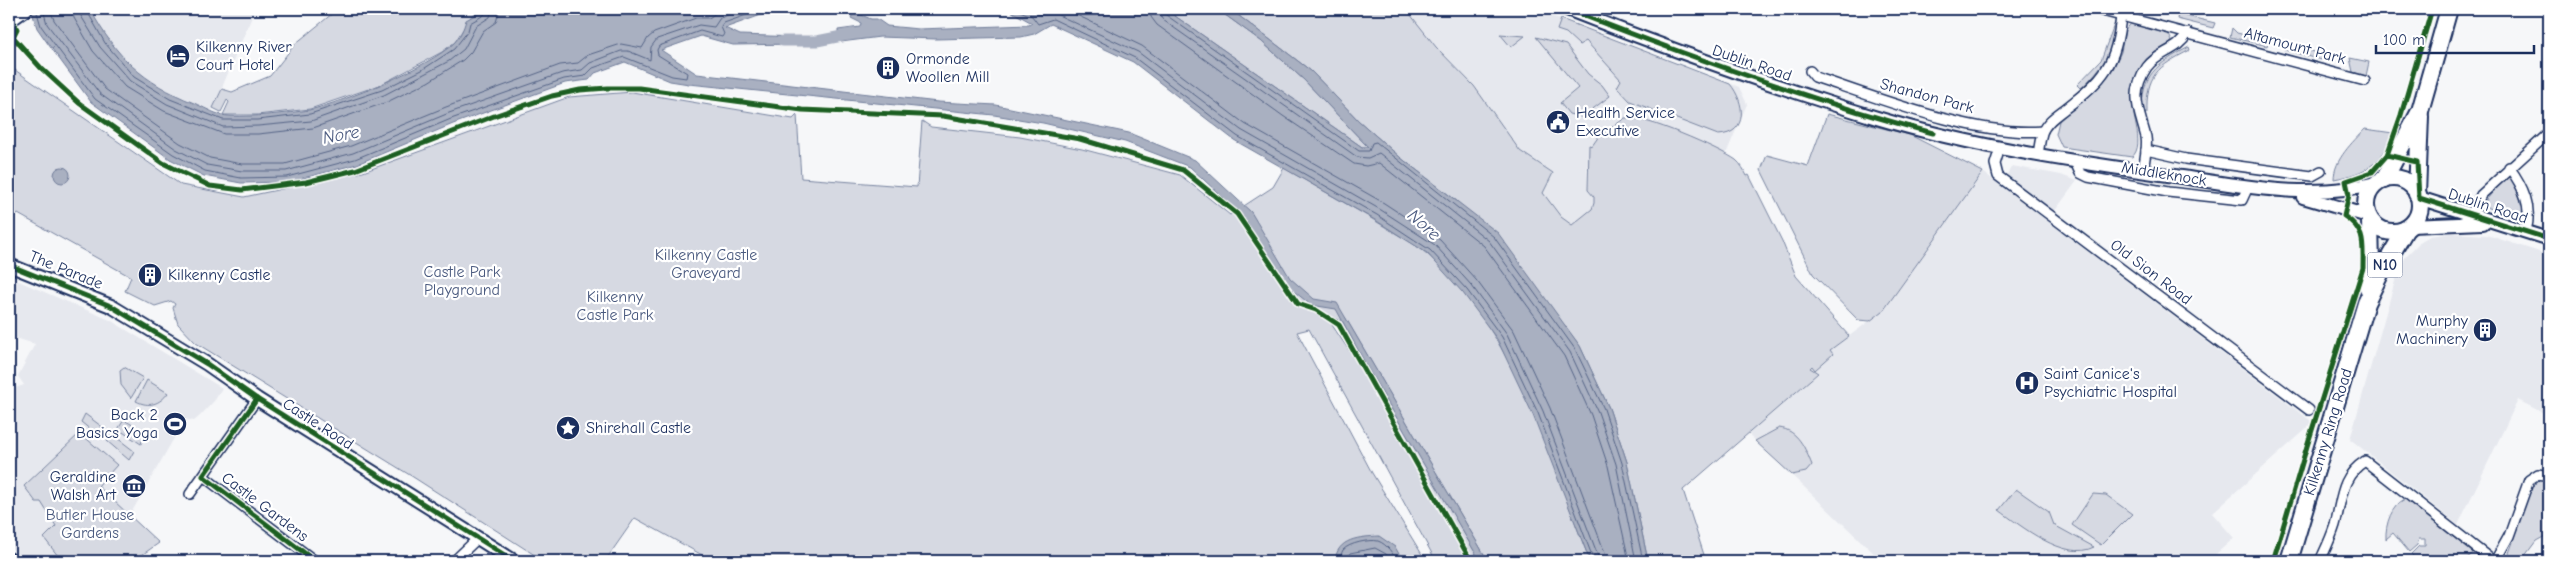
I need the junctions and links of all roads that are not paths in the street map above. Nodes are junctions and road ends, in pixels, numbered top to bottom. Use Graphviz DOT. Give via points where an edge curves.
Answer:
graph roads {
  1 [pos="1567,9"];
  2 [pos="2095,9"];
  3 [pos="2449,9"];
  4 [pos="2122,16"];
  5 [pos="2188,33"];
  6 [pos="1810,71"];
  7 [pos="2365,81"];
  8 [pos="2420,111"];
  9 [pos="2042,131"];
  10 [pos="2549,133"];
  11 [pos="2000,148"];
  12 [pos="2146,150"];
  13 [pos="2038,155"];
  14 [pos="2074,162"];
  15 [pos="2509,167"];
  16 [pos="2142,172"];
  17 [pos="2320,172"];
  18 [pos="2382,181"];
  19 [pos="2248,187"];
  20 [pos="2272,189"];
  21 [pos="2418,196"];
  22 [pos="2471,215"];
  23 [pos="2369,218"];
  24 [pos="2495,223"];
  25 [pos="2408,227"];
  26 [pos="2526,231"];
  27 [pos="2549,239"];
  28 [pos="9,265"];
  29 [pos="2366,303"];
  30 [pos="111,306"];
  31 [pos="257,399"];
  32 [pos="2309,410"];
  33 [pos="203,476"];
  34 [pos="2549,476"];
  35 [pos="190,494"];
  36 [pos="477,539"];
  37 [pos="315,561"];
  38 [pos="454,561"];
  39 [pos="514,561"];
  40 [pos="2289,561"];
  41 [pos="2320,561"];
  42 [pos="2494,561"];
  1 -- 11 [label="main road, Dublin Road" via="1729,70 1878,118"];
  2 -- 4 [label="street"];
  3 -- 8 [label="highway, N10"];
  4 -- 5 [label="street, Altamount Park"];
  4 -- 9 [label="street" via="2116,52 2108,68 2095,84"];
  5 -- 7 [label="street, Altamount Park"];
  5 -- 12 [label="street" via="2182,44 2148,66 2141,78 2136,106 2146,138"];
  6 -- 9 [label="street, Shandon Park" via="1815,77 1882,100 1962,122 2004,130"];
  8 -- 18 [label="highway, N10"];
  8 -- 21 [label="highway, N10"];
  9 -- 13 [label="street"];
  10 -- 15 [label="street"];
  11 -- 13 [label="main road, Dublin Road"];
  11 -- 32 [label="street, Old Sion Road" via="1995,164 1998,176"];
  12 -- 16 [label="street"];
  12 -- 17 [label="street" via="2186,160 2312,176"];
  13 -- 14 [label="main road, Dublin Road"];
  14 -- 16 [label="main road, Dublin Road"];
  14 -- 19 [label="street, Middleknock" via="2080,173 2088,177 2168,192 2242,200"];
  15 -- 22 [label="street" via="2481,195"];
  15 -- 26 [label="street" via="2529,206"];
  16 -- 19 [label="main road, Dublin Road"];
  18 -- 20 [label="main road, Dublin Road" via="2354,189 2322,192"];
  18 -- 21 [label="highway" via="2393,178 2406,182"];
  18 -- 23 [label="highway, N10" via="2368,194"];
  19 -- 20 [label="main road, Dublin Road"];
  20 -- 23 [label="main road, Dublin Road"];
  21 -- 22 [label="main road, Dublin Road"];
  21 -- 25 [label="highway, N10" via="2418,214"];
  22 -- 24 [label="main road, Dublin Road"];
  23 -- 25 [label="highway, N10" via="2382,230 2390,232"];
  23 -- 29 [label="highway, Kilkenny Ring Road / N10" via="2371,268"];
  24 -- 25 [label="main road, Dublin Road"];
  24 -- 26 [label="main road, Dublin Road"];
  25 -- 29 [label="highway, Kilkenny Ring Road / N10"];
  26 -- 27 [label="main road, Dublin Road"];
  28 -- 30 [label="main road, The Parade"];
  29 -- 40 [label="highway, Kilkenny Ring Road / N10"];
  30 -- 31 [label="main road, Castle Road" via="207,364"];
  31 -- 33 [label="street, Castle Gardens"];
  31 -- 36 [label="main road, Castle Road"];
  33 -- 35 [label="street, Castle Gardens"];
  33 -- 37 [label="street, Castle Gardens"];
  34 -- 42 [label="street" via="2538,474 2530,480 2508,536"];
  36 -- 38 [label="street"];
  36 -- 39 [label="main road, Castle Road"];
  41 -- 42 [label="street" via="2335,526 2347,478 2356,466 2365,461"];
}
